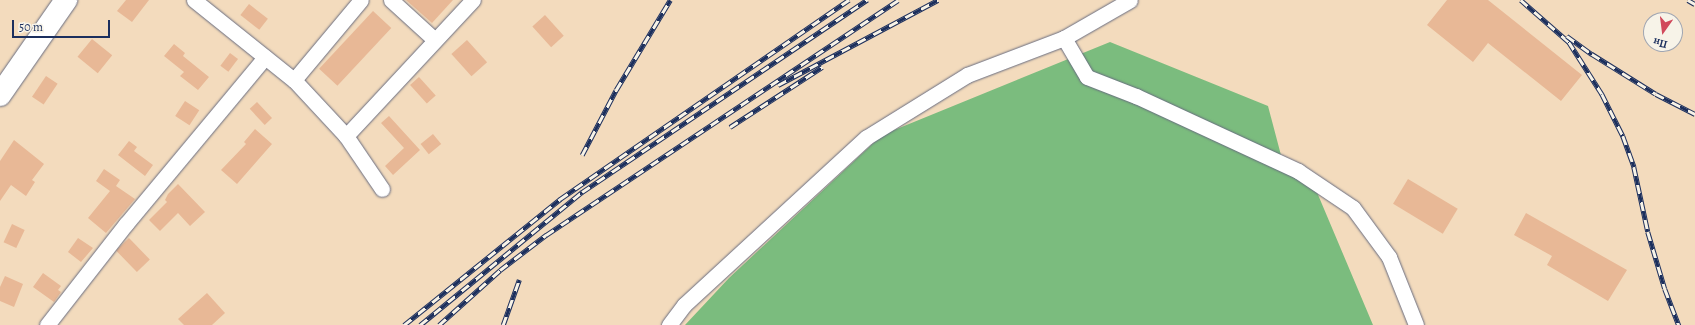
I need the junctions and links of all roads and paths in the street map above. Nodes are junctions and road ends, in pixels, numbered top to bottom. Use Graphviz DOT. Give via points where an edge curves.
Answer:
graph roads {
  1 [pos="66,0"];
  2 [pos="194,0"];
  3 [pos="361,0"];
  4 [pos="391,0"];
  5 [pos="473,0"];
  6 [pos="1130,0"];
  7 [pos="1064,38"];
  8 [pos="435,40"];
  9 [pos="265,57"];
  10 [pos="294,80"];
  11 [pos="0,94"];
  12 [pos="346,136"];
  13 [pos="382,189"];
  14 [pos="47,325"];
  15 [pos="670,325"];
  16 [pos="1416,325"];
  1 -- 11 [label="highway"];
  2 -- 9 [label="street"];
  3 -- 10 [label="street"];
  4 -- 8 [label="street"];
  5 -- 8 [label="street"];
  6 -- 7 [label="street"];
  7 -- 15 [label="street" via="967,75 867,136 684,305"];
  7 -- 16 [label="street" via="1087,77 1136,96 1298,172 1353,208 1389,257"];
  8 -- 12 [label="street"];
  9 -- 10 [label="street"];
  9 -- 14 [label="street" via="126,224"];
  10 -- 12 [label="street"];
  12 -- 13 [label="street"];
}
